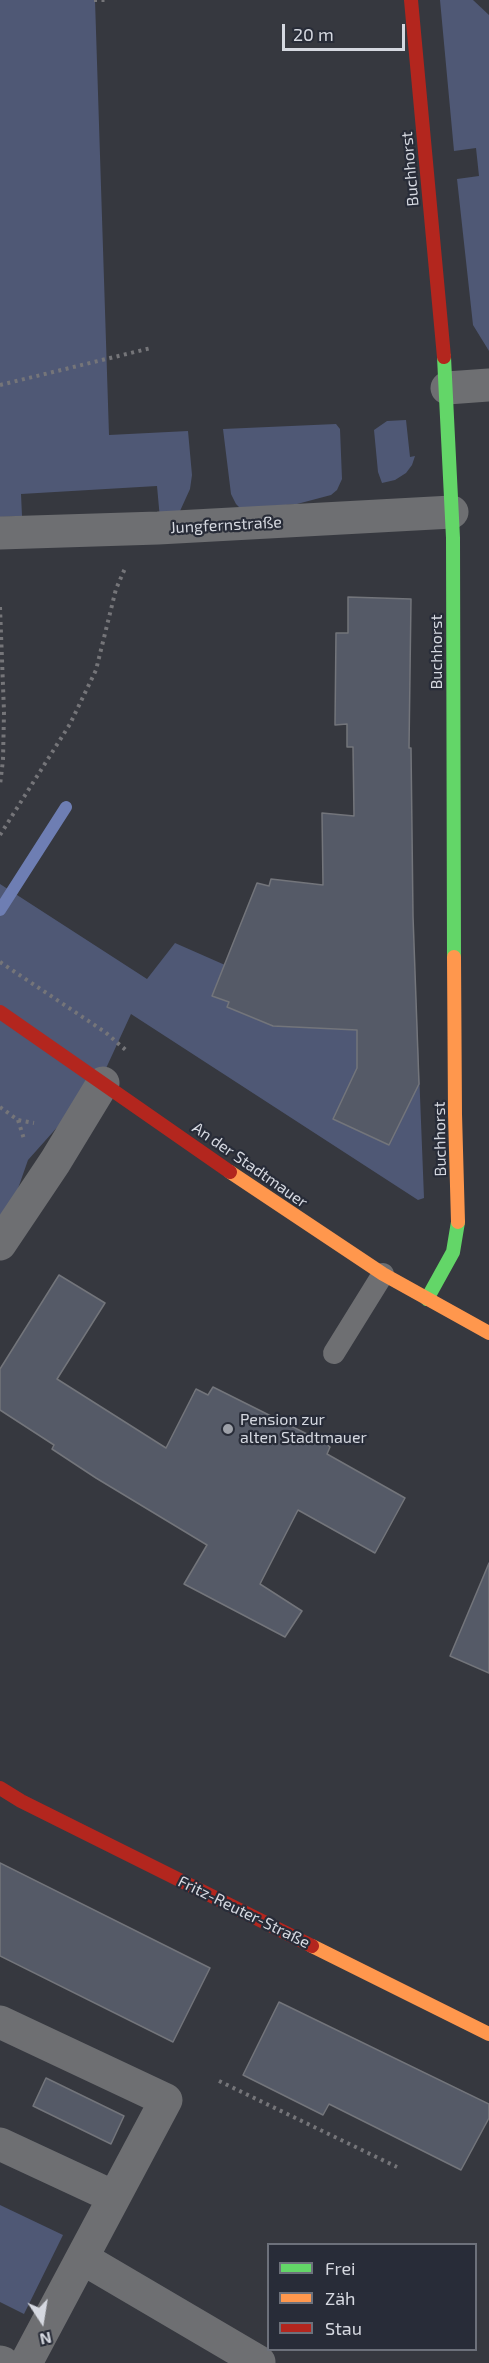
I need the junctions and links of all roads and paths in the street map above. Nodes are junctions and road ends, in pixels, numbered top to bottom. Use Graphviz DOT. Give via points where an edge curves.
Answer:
graph roads {
  1 [pos="93,0"];
  2 [pos="107,0"];
  3 [pos="411,0"];
  4 [pos="151,348"];
  5 [pos="0,385"];
  6 [pos="489,385"];
  7 [pos="447,388"];
  8 [pos="452,512"];
  9 [pos="147,529"];
  10 [pos="0,532"];
  11 [pos="0,607"];
  12 [pos="0,785"];
  13 [pos="0,835"];
  14 [pos="0,1012"];
  15 [pos="103,1083"];
  16 [pos="0,1244"];
  17 [pos="383,1274"];
  18 [pos="427,1299"];
  19 [pos="489,1334"];
  20 [pos="334,1353"];
  21 [pos="0,1788"];
  22 [pos="0,2022"];
  23 [pos="489,2034"];
  24 [pos="219,2081"];
  25 [pos="0,2144"];
  26 [pos="397,2167"];
  27 [pos="114,2197"];
  28 [pos="82,2258"];
  29 [pos="259,2362"];
  30 [pos="26,2363"];
  1 -- 2 [label="path"];
  3 -- 7 [label="street, Buchhorst"];
  4 -- 5 [label="path"];
  6 -- 7 [label="street"];
  7 -- 8 [label="street, Buchhorst"];
  8 -- 9 [label="street, Jungfernstraße"];
  8 -- 18 [label="street, Buchhorst" via="459,1219 453,1252"];
  9 -- 10 [label="street, Jungfernstraße"];
  9 -- 13 [label="path" via="116,589 91,681 70,724"];
  11 -- 12 [label="path" via="4,712"];
  14 -- 15 [label="street, An der Stadtmauer"];
  15 -- 16 [label="street"];
  15 -- 17 [label="street, An der Stadtmauer"];
  17 -- 18 [label="street, An der Stadtmauer"];
  17 -- 20 [label="lane"];
  18 -- 19 [label="street, An der Stadtmauer"];
  21 -- 23 [label="street, Fritz-Reuter-Straße"];
  22 -- 27 [label="street" via="166,2100"];
  24 -- 26 [label="path"];
  25 -- 27 [label="street"];
  27 -- 28 [label="street"];
  28 -- 29 [label="street"];
  28 -- 30 [label="street"];
}
